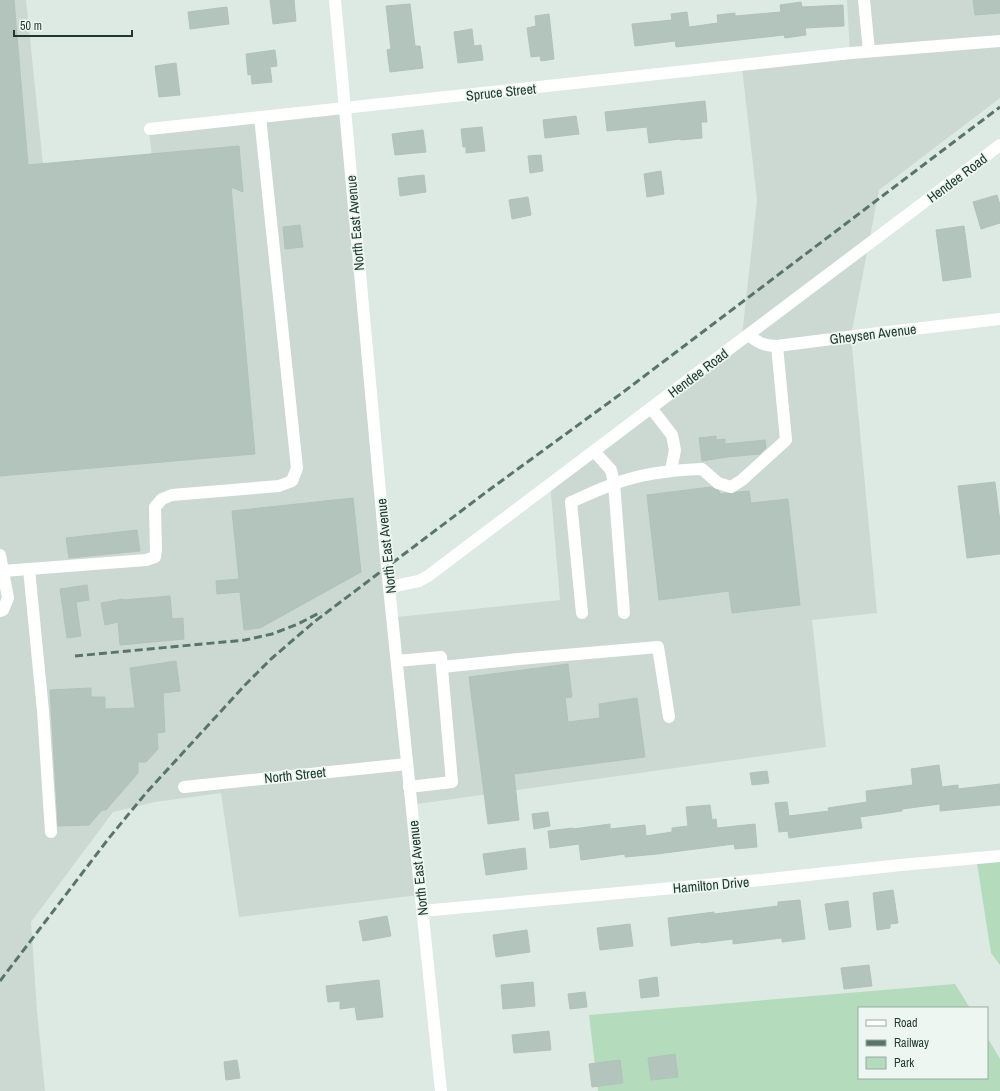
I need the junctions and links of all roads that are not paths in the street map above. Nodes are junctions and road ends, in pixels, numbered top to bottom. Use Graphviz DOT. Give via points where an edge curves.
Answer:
graph roads {
  1 [pos="335,0"];
  2 [pos="864,0"];
  3 [pos="1000,41"];
  4 [pos="869,52"];
  5 [pos="345,108"];
  6 [pos="260,117"];
  7 [pos="150,129"];
  8 [pos="1000,145"];
  9 [pos="1000,319"];
  10 [pos="748,335"];
  11 [pos="777,346"];
  12 [pos="651,408"];
  13 [pos="594,451"];
  14 [pos="671,470"];
  15 [pos="614,483"];
  16 [pos="0,555"];
  17 [pos="29,569"];
  18 [pos="3,571"];
  19 [pos="390,587"];
  20 [pos="0,611"];
  21 [pos="582,613"];
  22 [pos="624,613"];
  23 [pos="397,661"];
  24 [pos="442,667"];
  25 [pos="669,717"];
  26 [pos="407,764"];
  27 [pos="184,787"];
  28 [pos="409,787"];
  29 [pos="51,832"];
  30 [pos="1000,856"];
  31 [pos="422,911"];
  32 [pos="441,1091"];
  1 -- 5 [label="street, North East Avenue"];
  2 -- 4 [label="street"];
  3 -- 4 [label="street, Spruce Street"];
  4 -- 5 [label="street, Spruce Street"];
  5 -- 6 [label="street, Spruce Street"];
  5 -- 19 [label="street, North East Avenue"];
  6 -- 7 [label="street, Spruce Street"];
  6 -- 17 [label="street" via="297,468 292,481 279,486 172,495 162,499 155,507 155,557 146,560"];
  8 -- 10 [label="street, Hendee Road"];
  9 -- 11 [label="street, Gheysen Avenue"];
  10 -- 11 [label="street, Gheysen Avenue" via="756,342"];
  10 -- 12 [label="street, Hendee Road"];
  11 -- 14 [label="street" via="786,440 731,487 718,483 702,469"];
  12 -- 13 [label="street, Hendee Road"];
  12 -- 14 [label="street" via="672,435 675,450"];
  13 -- 15 [label="street" via="611,470"];
  13 -- 19 [label="street, Hendee Road" via="428,576 419,581"];
  14 -- 15 [label="street"];
  15 -- 21 [label="street" via="571,502"];
  15 -- 22 [label="street"];
  16 -- 18 [label="street"];
  17 -- 18 [label="street"];
  17 -- 29 [label="street" via="43,711"];
  18 -- 20 [label="street" via="8,598 3,610"];
  19 -- 23 [label="street, North East Avenue"];
  23 -- 24 [label="street" via="441,657"];
  23 -- 26 [label="street, North East Avenue"];
  24 -- 25 [label="street" via="658,646"];
  24 -- 28 [label="street" via="452,782"];
  26 -- 27 [label="street, North Street"];
  26 -- 28 [label="street, North East Avenue"];
  28 -- 31 [label="street, North East Avenue"];
  30 -- 31 [label="street, Hamilton Drive"];
  31 -- 32 [label="street, North East Avenue"];
}
